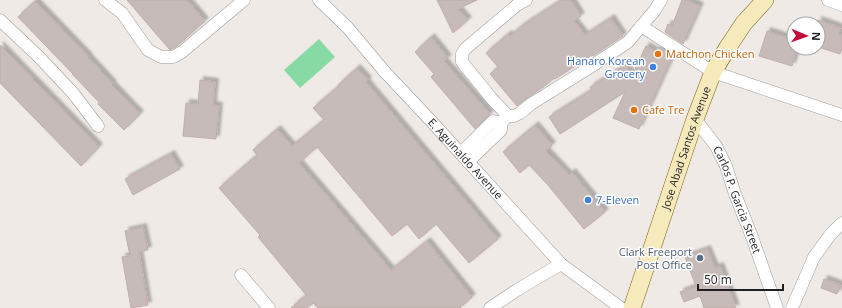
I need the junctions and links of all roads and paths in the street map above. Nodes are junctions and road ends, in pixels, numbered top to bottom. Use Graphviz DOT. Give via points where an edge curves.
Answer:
graph roads {
  1 [pos="105,0"];
  2 [pos="244,0"];
  3 [pos="319,0"];
  4 [pos="526,0"];
  5 [pos="661,0"];
  6 [pos="765,0"];
  7 [pos="828,0"];
  8 [pos="842,5"];
  9 [pos="0,20"];
  10 [pos="641,26"];
  11 [pos="713,72"];
  12 [pos="842,115"];
  13 [pos="505,119"];
  14 [pos="696,119"];
  15 [pos="98,126"];
  16 [pos="464,158"];
  17 [pos="842,223"];
  18 [pos="561,264"];
  19 [pos="241,275"];
  20 [pos="268,308"];
  21 [pos="490,308"];
  22 [pos="621,308"];
  23 [pos="632,308"];
  24 [pos="777,308"];
  25 [pos="792,308"];
  1 -- 2 [label="street" via="122,13 148,50 161,57 173,57"];
  3 -- 16 [label="street, E. Aguinaldo Avenue" via="348,28"];
  4 -- 13 [label="street" via="516,5 465,48 462,54 462,62"];
  5 -- 10 [label="street"];
  6 -- 11 [label="main road, Jose Abad Santos Avenue" via="744,23"];
  7 -- 8 [label="street"];
  9 -- 15 [label="street" via="73,93"];
  10 -- 11 [label="street"];
  10 -- 13 [label="street" via="628,42 609,55 520,113"];
  11 -- 12 [label="street"];
  11 -- 14 [label="main road, Jose Abad Santos Avenue"];
  13 -- 16 [label="street" via="493,122"];
  14 -- 23 [label="main road, Jose Abad Santos Avenue"];
  14 -- 24 [label="street, Carlos P. Garcia Street" via="716,146 726,166"];
  16 -- 18 [label="street, E. Aguinaldo Avenue"];
  17 -- 25 [label="street" via="814,257"];
  18 -- 21 [label="street"];
  18 -- 22 [label="street, E. Aguinaldo Avenue"];
  19 -- 20 [label="street"];
}
